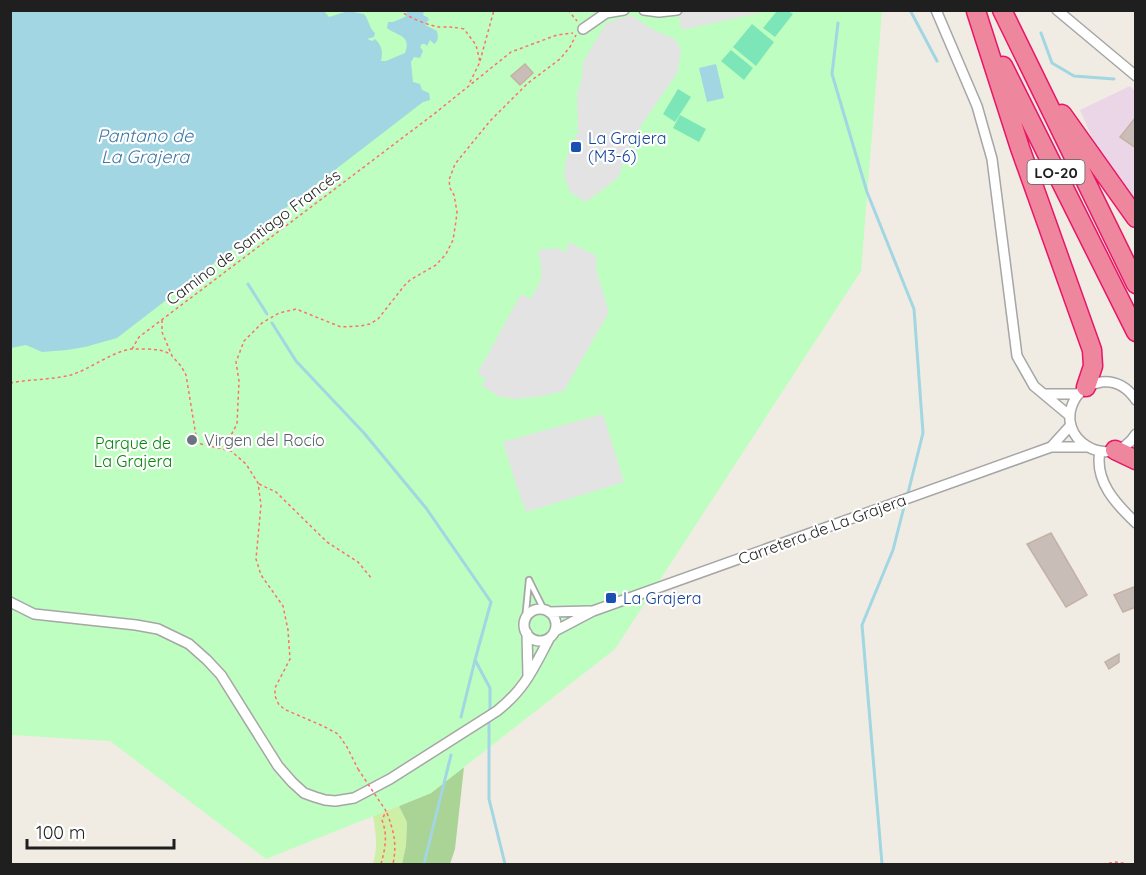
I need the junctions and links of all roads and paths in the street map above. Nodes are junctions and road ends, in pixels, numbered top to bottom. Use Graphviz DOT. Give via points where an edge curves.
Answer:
graph roads {
  1 [pos="399,10"];
  2 [pos="494,10"];
  3 [pos="568,10"];
  4 [pos="624,10"];
  5 [pos="644,10"];
  6 [pos="677,10"];
  7 [pos="936,10"];
  8 [pos="1003,10"];
  9 [pos="1057,10"];
  10 [pos="976,11"];
  11 [pos="581,31"];
  12 [pos="480,62"];
  13 [pos="1136,76"];
  14 [pos="468,85"];
  15 [pos="1136,218"];
  16 [pos="1136,284"];
  17 [pos="162,319"];
  18 [pos="1136,332"];
  19 [pos="132,349"];
  20 [pos="172,356"];
  21 [pos="10,383"];
  22 [pos="1082,390"];
  23 [pos="1046,394"];
  24 [pos="1134,396"];
  25 [pos="1070,420"];
  26 [pos="1136,434"];
  27 [pos="1051,447"];
  28 [pos="1086,447"];
  29 [pos="220,448"];
  30 [pos="1107,451"];
  31 [pos="1136,460"];
  32 [pos="258,483"];
  33 [pos="1136,523"];
  34 [pos="372,579"];
  35 [pos="10,602"];
  36 [pos="546,611"];
  37 [pos="593,611"];
  38 [pos="525,621"];
  39 [pos="527,633"];
  40 [pos="552,635"];
  41 [pos="528,678"];
  42 [pos="386,811"];
  43 [pos="381,864"];
  44 [pos="393,864"];
  45 [pos="1103,864"];
  46 [pos="1130,864"];
  1 -- 12 [label="path" via="429,24 464,28 476,45"];
  2 -- 12 [label="path, Camino de Santiago Francés"];
  3 -- 11 [label="path"];
  4 -- 11 [label="street" via="606,13"];
  5 -- 6 [label="street"];
  7 -- 23 [label="street" via="977,106 992,159 1017,356 1034,386"];
  8 -- 15 [label="highway" via="1051,98"];
  8 -- 16 [label="highway, LO-20"];
  9 -- 13 [label="street"];
  10 -- 18 [label="highway, LO-20"];
  10 -- 22 [label="highway" via="1092,350 1094,366"];
  11 -- 14 [label="path" via="557,35 511,52"];
  11 -- 29 [label="path" via="560,58 490,121 455,164 449,180 457,212 453,240 436,265 410,280 378,319 370,324 341,327 296,309 279,312 244,341 236,362 237,424"];
  12 -- 14 [label="path, Camino de Santiago Francés"];
  14 -- 17 [label="path, Camino de Santiago Francés"];
  17 -- 19 [label="path" via="139,337"];
  17 -- 20 [label="path, Camino de Santiago Francés" via="162,332"];
  19 -- 20 [label="path" via="158,350"];
  19 -- 21 [label="path" via="71,375"];
  20 -- 29 [label="path, Camino de Santiago Francés" via="186,375 196,436 201,444"];
  22 -- 23 [label="street"];
  22 -- 24 [label="street" via="1095,383 1115,383"];
  22 -- 25 [label="street" via="1071,408"];
  23 -- 25 [label="street"];
  25 -- 27 [label="street, Carretera de La Grajera"];
  25 -- 28 [label="street" via="1074,434"];
  26 -- 30 [label="street" via="1129,442"];
  27 -- 28 [label="street, Carretera de La Grajera"];
  27 -- 37 [label="street, Carretera de La Grajera"];
  28 -- 30 [label="street, Carretera de La Grajera"];
  29 -- 32 [label="path, Camino de Santiago Francés" via="231,451 246,464"];
  30 -- 31 [label="highway"];
  30 -- 33 [label="street" via="1098,460 1099,472 1119,507"];
  32 -- 34 [label="path" via="276,492 327,542 358,562"];
  32 -- 42 [label="path, bridge" via="261,505 256,559 261,575 283,606 288,630 290,659 275,688 275,696 286,710 338,734"];
  35 -- 41 [label="street" via="34,614 158,629 189,644 221,675 278,766 304,792 325,800 354,798 390,779 498,711"];
  36 -- 37 [label="street, Carretera de La Grajera"];
  36 -- 38 [label="street" via="533,611"];
  36 -- 38 [label="lane" via="529,580"];
  36 -- 40 [label="street" via="556,620"];
  37 -- 40 [label="street, Carretera de La Grajera"];
  38 -- 39 [label="street"];
  39 -- 40 [label="street" via="539,641"];
  39 -- 41 [label="street"];
  40 -- 41 [label="street"];
  42 -- 43 [label="path" via="382,820 386,847"];
  42 -- 44 [label="path" via="394,834"];
  45 -- 46 [label="path"];
}
